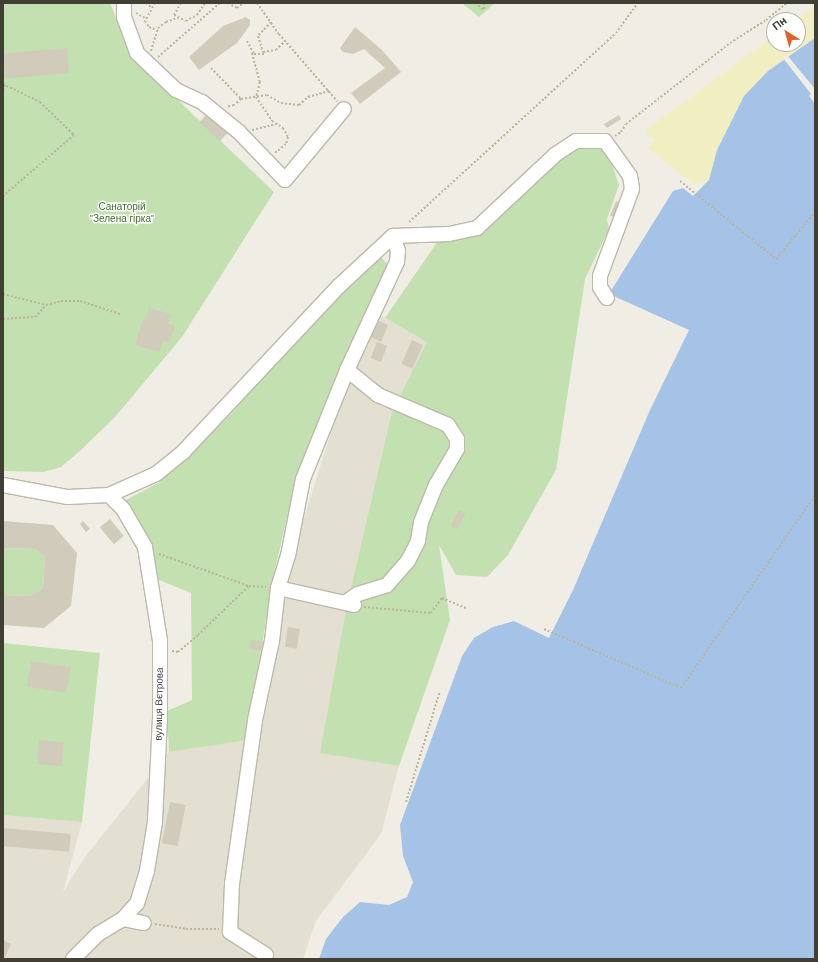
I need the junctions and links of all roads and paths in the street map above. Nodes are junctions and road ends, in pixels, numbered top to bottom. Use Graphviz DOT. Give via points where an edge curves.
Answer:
graph roads {
  1 [pos="146,3"];
  2 [pos="155,3"];
  3 [pos="182,3"];
  4 [pos="205,3"];
  5 [pos="220,3"];
  6 [pos="228,3"];
  7 [pos="244,3"];
  8 [pos="257,3"];
  9 [pos="475,3"];
  10 [pos="484,3"];
  11 [pos="638,3"];
  12 [pos="787,3"];
  13 [pos="129,6"];
  14 [pos="151,7"];
  15 [pos="146,18"];
  16 [pos="177,18"];
  17 [pos="271,22"];
  18 [pos="157,30"];
  19 [pos="285,40"];
  20 [pos="247,41"];
  21 [pos="252,53"];
  22 [pos="264,54"];
  23 [pos="149,64"];
  24 [pos="211,68"];
  25 [pos="4,84"];
  26 [pos="3,91"];
  27 [pos="329,91"];
  28 [pos="256,97"];
  29 [pos="241,99"];
  30 [pos="344,108"];
  31 [pos="216,113"];
  32 [pos="276,124"];
  33 [pos="243,136"];
  34 [pos="606,141"];
  35 [pos="260,154"];
  36 [pos="680,181"];
  37 [pos="3,196"];
  38 [pos="815,212"];
  39 [pos="393,236"];
  40 [pos="3,294"];
  41 [pos="608,298"];
  42 [pos="46,305"];
  43 [pos="120,314"];
  44 [pos="3,319"];
  45 [pos="347,370"];
  46 [pos="3,485"];
  47 [pos="109,495"];
  48 [pos="815,495"];
  49 [pos="145,548"];
  50 [pos="250,586"];
  51 [pos="278,588"];
  52 [pos="351,604"];
  53 [pos="468,609"];
  54 [pos="544,629"];
  55 [pos="160,641"];
  56 [pos="440,691"];
  57 [pos="406,802"];
  58 [pos="123,919"];
  59 [pos="144,923"];
  60 [pos="230,932"];
  61 [pos="265,957"];
  62 [pos="73,959"];
  1 -- 14 [label="path"];
  2 -- 14 [label="path"];
  3 -- 16 [label="path" via="174,12"];
  4 -- 16 [label="path" via="202,10 188,20"];
  5 -- 23 [label="path"];
  6 -- 7 [label="path" via="237,8"];
  8 -- 17 [label="path"];
  9 -- 10 [label="path" via="484,10"];
  11 -- 39 [label="path" via="616,33 451,187"];
  12 -- 34 [label="path" via="730,43 626,124 621,132"];
  13 -- 15 [label="path"];
  13 -- 23 [label="street" via="124,17 137,53"];
  14 -- 15 [label="path"];
  15 -- 18 [label="path" via="149,27"];
  16 -- 18 [label="path" via="163,24"];
  17 -- 19 [label="path"];
  17 -- 22 [label="path" via="258,36 258,45"];
  18 -- 23 [label="path"];
  19 -- 22 [label="path" via="276,50"];
  19 -- 27 [label="path"];
  20 -- 21 [label="path"];
  21 -- 22 [label="path" via="258,56"];
  21 -- 28 [label="path" via="260,82"];
  23 -- 31 [label="street" via="176,90 202,102"];
  24 -- 29 [label="path"];
  25 -- 26 [label="path"];
  25 -- 37 [label="path" via="40,102 74,135"];
  27 -- 28 [label="path" via="308,97 299,104 281,103 267,95"];
  27 -- 30 [label="path"];
  28 -- 29 [label="path"];
  28 -- 32 [label="path"];
  29 -- 31 [label="path"];
  30 -- 35 [label="street" via="285,180"];
  31 -- 33 [label="street"];
  32 -- 33 [label="path" via="257,127"];
  32 -- 35 [label="path" via="286,133 288,141 272,154"];
  33 -- 35 [label="street"];
  34 -- 39 [label="street" via="576,141 556,154 477,228 449,234"];
  34 -- 41 [label="street" via="624,166 632,189 600,276 600,287"];
  36 -- 38 [label="path" via="776,259"];
  39 -- 45 [label="street" via="398,250 397,262"];
  39 -- 47 [label="street" via="339,286 184,450 156,474"];
  40 -- 42 [label="path"];
  42 -- 43 [label="path" via="61,301 80,301"];
  42 -- 44 [label="path" via="35,317"];
  45 -- 51 [label="street" via="303,478 288,556"];
  45 -- 52 [label="street" via="378,395 448,426 457,439 457,449 436,485 421,522 418,541 408,561 387,585 358,594"];
  46 -- 47 [label="street" via="68,497"];
  47 -- 49 [label="street, вулиця Вєтрова" via="123,509"];
  48 -- 54 [label="path" via="681,688"];
  49 -- 50 [label="path"];
  49 -- 55 [label="street, вулиця Вєтрова"];
  50 -- 51 [label="path"];
  50 -- 55 [label="path" via="178,652 167,651"];
  51 -- 52 [label="street"];
  51 -- 60 [label="street" via="272,641 255,720 232,884"];
  52 -- 53 [label="path" via="431,613 442,598"];
  55 -- 58 [label="street, вулиця Вєтрова" via="160,718 155,822 147,871 137,903"];
  56 -- 57 [label="path"];
  58 -- 59 [label="street"];
  58 -- 62 [label="street, вулиця Вєтрова" via="98,934"];
  59 -- 60 [label="path"];
  60 -- 61 [label="street"];
}
